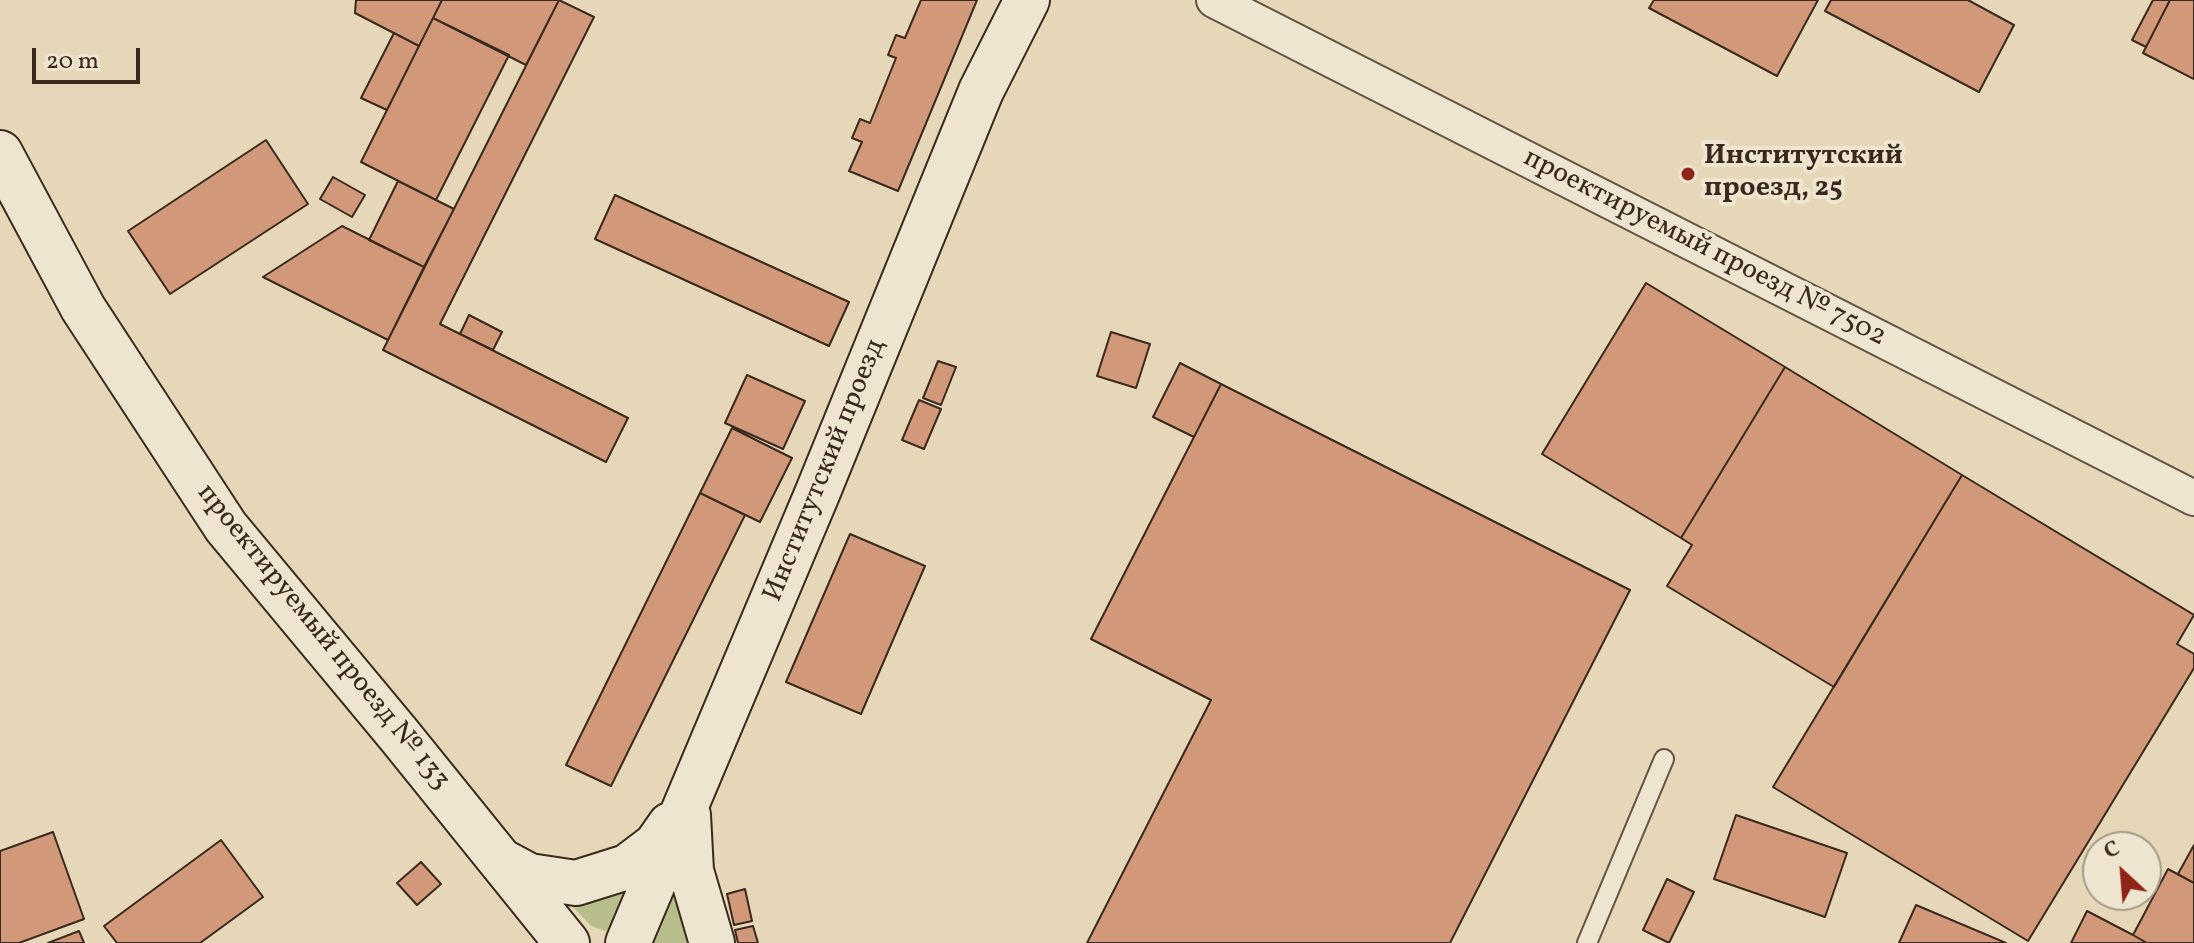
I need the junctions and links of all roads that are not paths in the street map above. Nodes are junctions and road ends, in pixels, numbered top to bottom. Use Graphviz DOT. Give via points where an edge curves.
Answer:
graph roads {
  1 [pos="1027,0"];
  2 [pos="1214,0"];
  3 [pos="6,179"];
  4 [pos="2194,498"];
  5 [pos="1664,759"];
  6 [pos="690,797"];
  7 [pos="501,861"];
  8 [pos="567,943"];
  9 [pos="628,943"];
  10 [pos="712,943"];
  11 [pos="1587,943"];
  1 -- 6 [label="street, Институтский проезд" via="981,91"];
  2 -- 4 [label="street, проектируемый проезд № 7502"];
  3 -- 7 [label="street, проектируемый проезд № 133" via="226,527"];
  5 -- 11 [label="lane"];
  6 -- 7 [label="street" via="656,845 627,867 576,883 529,876"];
  6 -- 9 [label="street, Институтский проезд"];
  6 -- 10 [label="street" via="691,871"];
  7 -- 8 [label="street, проектируемый проезд № 133"];
}
